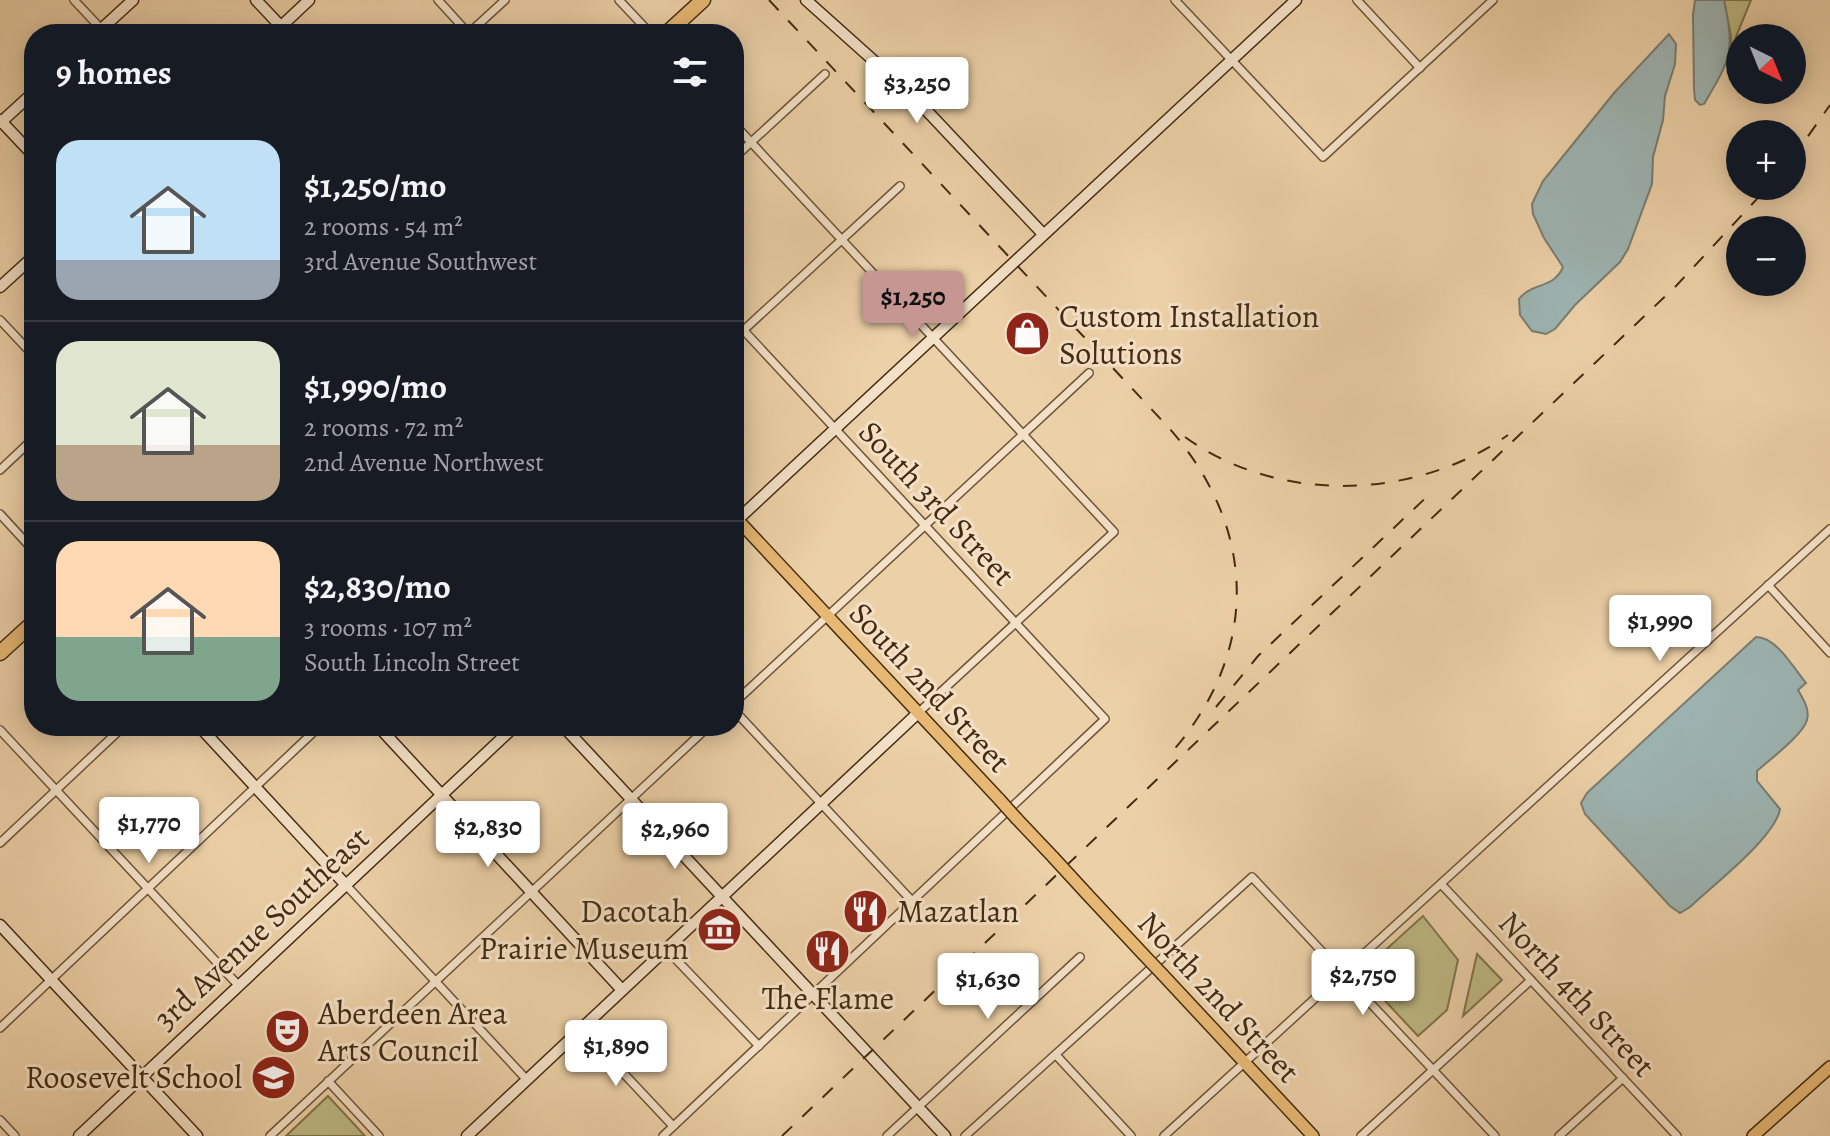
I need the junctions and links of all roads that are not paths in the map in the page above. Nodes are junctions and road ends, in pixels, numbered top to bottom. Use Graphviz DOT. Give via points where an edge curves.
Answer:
graph roads {
  1 [pos="74,0"];
  2 [pos="133,0"];
  3 [pos="256,0"];
  4 [pos="309,0"];
  5 [pos="438,0"];
  6 [pos="505,0"];
  7 [pos="619,0"];
  8 [pos="703,0"];
  9 [pos="806,0"];
  10 [pos="1175,0"];
  11 [pos="1296,0"];
  12 [pos="1357,0"];
  13 [pos="1493,0"];
  14 [pos="94,24"];
  15 [pos="109,24"];
  16 [pos="275,24"];
  17 [pos="288,24"];
  18 [pos="460,24"];
  19 [pos="480,24"];
  20 [pos="642,24"];
  21 [pos="677,24"];
  22 [pos="1231,60"];
  23 [pos="1420,68"];
  24 [pos="825,74"];
  25 [pos="24,101"];
  26 [pos="1,121"];
  27 [pos="744,135"];
  28 [pos="751,142"];
  29 [pos="24,145"];
  30 [pos="744,149"];
  31 [pos="900,186"];
  32 [pos="1043,234"];
  33 [pos="841,240"];
  34 [pos="24,265"];
  35 [pos="0,287"];
  36 [pos="0,320"];
  37 [pos="744,330"];
  38 [pos="932,337"];
  39 [pos="24,345"];
  40 [pos="1089,373"];
  41 [pos="835,428"];
  42 [pos="1023,435"];
  43 [pos="24,447"];
  44 [pos="0,470"];
  45 [pos="744,511"];
  46 [pos="0,514"];
  47 [pos="926,525"];
  48 [pos="744,528"];
  49 [pos="1830,529"];
  50 [pos="24,540"];
  51 [pos="1768,585"];
  52 [pos="828,616"];
  53 [pos="1016,623"];
  54 [pos="24,631"];
  55 [pos="0,653"];
  56 [pos="1830,653"];
  57 [pos="744,694"];
  58 [pos="918,713"];
  59 [pos="744,721"];
  60 [pos="0,730"];
  61 [pos="114,736"];
  62 [pos="208,736"];
  63 [pos="309,736"];
  64 [pos="387,736"];
  65 [pos="504,736"];
  66 [pos="572,736"];
  67 [pos="698,736"];
  68 [pos="255,786"];
  69 [pos="56,791"];
  70 [pos="441,795"];
  71 [pos="631,799"];
  72 [pos="821,804"];
  73 [pos="0,843"];
  74 [pos="345,884"];
  75 [pos="1442,885"];
  76 [pos="147,887"];
  77 [pos="532,892"];
  78 [pos="1087,894"];
  79 [pos="722,897"];
  80 [pos="911,900"];
  81 [pos="0,925"];
  82 [pos="666,949"];
  83 [pos="1080,957"];
  84 [pos="1344,974"];
  85 [pos="51,979"];
  86 [pos="1531,980"];
  87 [pos="435,981"];
  88 [pos="238,985"];
  89 [pos="622,990"];
  90 [pos="812,994"];
  91 [pos="0,1028"];
  92 [pos="581,1028"];
  93 [pos="759,1046"];
  94 [pos="1056,1055"];
  95 [pos="1245,1063"];
  96 [pos="1829,1067"];
  97 [pos="1433,1070"];
  98 [pos="141,1077"];
  99 [pos="1623,1078"];
  100 [pos="527,1080"];
  101 [pos="328,1081"];
  102 [pos="918,1107"];
  103 [pos="0,1120"];
  104 [pos="673,1126"];
  105 [pos="15,1136"];
  106 [pos="79,1136"];
  107 [pos="197,1136"];
  108 [pos="270,1136"];
  109 [pos="379,1136"];
  110 [pos="467,1136"];
  111 [pos="663,1136"];
  112 [pos="887,1136"];
  113 [pos="945,1136"];
  114 [pos="965,1136"];
  115 [pos="1131,1136"];
  116 [pos="1164,1136"];
  117 [pos="1313,1136"];
  118 [pos="1361,1136"];
  119 [pos="1495,1136"];
  120 [pos="1559,1136"];
  121 [pos="1677,1136"];
  122 [pos="1753,1136"];
  1 -- 14 [label="street"];
  2 -- 15 [label="street"];
  3 -- 16 [label="street"];
  4 -- 17 [label="street"];
  5 -- 18 [label="street"];
  6 -- 19 [label="street"];
  7 -- 20 [label="street"];
  8 -- 21 [label="highway"];
  9 -- 32 [label="street" via="912,95"];
  10 -- 22 [label="street"];
  11 -- 22 [label="street"];
  12 -- 23 [label="street"];
  13 -- 23 [label="street"];
  22 -- 23 [label="street" via="1323,157"];
  22 -- 32 [label="street"];
  24 -- 28 [label="street"];
  25 -- 26 [label="street"];
  26 -- 29 [label="street"];
  27 -- 28 [label="street"];
  28 -- 30 [label="street"];
  28 -- 33 [label="street"];
  31 -- 33 [label="street"];
  32 -- 38 [label="street"];
  33 -- 37 [label="street"];
  33 -- 38 [label="street"];
  34 -- 35 [label="street"];
  36 -- 39 [label="street"];
  37 -- 41 [label="street, South 3rd Street"];
  38 -- 41 [label="street"];
  38 -- 42 [label="street"];
  40 -- 42 [label="street"];
  41 -- 45 [label="street"];
  41 -- 47 [label="street, South 3rd Street"];
  42 -- 47 [label="street"];
  42 -- 53 [label="street" via="1114,532"];
  43 -- 44 [label="street"];
  46 -- 50 [label="street"];
  47 -- 52 [label="street"];
  47 -- 53 [label="street, South 3rd Street"];
  48 -- 52 [label="main road, South 2nd Street"];
  49 -- 51 [label="street"];
  51 -- 56 [label="street"];
  51 -- 75 [label="street"];
  52 -- 57 [label="street"];
  52 -- 58 [label="main road, South 2nd Street"];
  53 -- 58 [label="street"];
  53 -- 80 [label="street, South 3rd Street" via="1105,719"];
  54 -- 55 [label="highway"];
  58 -- 72 [label="street"];
  58 -- 78 [label="main road, South 2nd Street, bridge"];
  59 -- 72 [label="street"];
  60 -- 69 [label="street"];
  61 -- 69 [label="street"];
  62 -- 68 [label="street"];
  63 -- 68 [label="street"];
  64 -- 70 [label="street"];
  65 -- 70 [label="street, 3rd Avenue Southeast"];
  66 -- 71 [label="street"];
  67 -- 71 [label="street"];
  68 -- 74 [label="street"];
  68 -- 76 [label="street"];
  69 -- 73 [label="street"];
  69 -- 76 [label="street"];
  70 -- 74 [label="street, 3rd Avenue Southeast"];
  70 -- 77 [label="street"];
  71 -- 77 [label="street"];
  71 -- 79 [label="street"];
  72 -- 79 [label="street"];
  72 -- 80 [label="street"];
  74 -- 87 [label="street"];
  74 -- 88 [label="street, 3rd Avenue Southeast"];
  75 -- 84 [label="street"];
  75 -- 86 [label="street, North 4th Street"];
  76 -- 85 [label="street"];
  76 -- 88 [label="street"];
  77 -- 87 [label="street"];
  77 -- 89 [label="street"];
  78 -- 95 [label="main road, North 2nd Street, bridge"];
  79 -- 82 [label="street"];
  79 -- 90 [label="street"];
  80 -- 90 [label="street"];
  81 -- 85 [label="street"];
  82 -- 89 [label="street"];
  82 -- 93 [label="street"];
  83 -- 102 [label="street"];
  84 -- 94 [label="street" via="1252,877"];
  84 -- 95 [label="street"];
  84 -- 97 [label="street"];
  85 -- 91 [label="street"];
  85 -- 98 [label="street"];
  86 -- 97 [label="street"];
  86 -- 99 [label="street, North 4th Street"];
  87 -- 100 [label="street"];
  87 -- 101 [label="street"];
  88 -- 98 [label="street, 3rd Avenue Southeast"];
  89 -- 92 [label="street"];
  90 -- 93 [label="street"];
  90 -- 102 [label="street"];
  92 -- 100 [label="street"];
  92 -- 104 [label="street"];
  93 -- 104 [label="street"];
  94 -- 114 [label="street"];
  94 -- 115 [label="street"];
  95 -- 116 [label="street"];
  95 -- 117 [label="main road, North 2nd Street"];
  96 -- 122 [label="main road"];
  97 -- 118 [label="street"];
  97 -- 119 [label="street"];
  98 -- 106 [label="street, 3rd Avenue Southeast"];
  98 -- 107 [label="street"];
  99 -- 120 [label="street"];
  99 -- 121 [label="street, North 4th Street"];
  100 -- 110 [label="street"];
  101 -- 108 [label="street"];
  101 -- 109 [label="street"];
  102 -- 112 [label="street"];
  102 -- 113 [label="street"];
  103 -- 105 [label="street"];
  104 -- 111 [label="street"];
}
